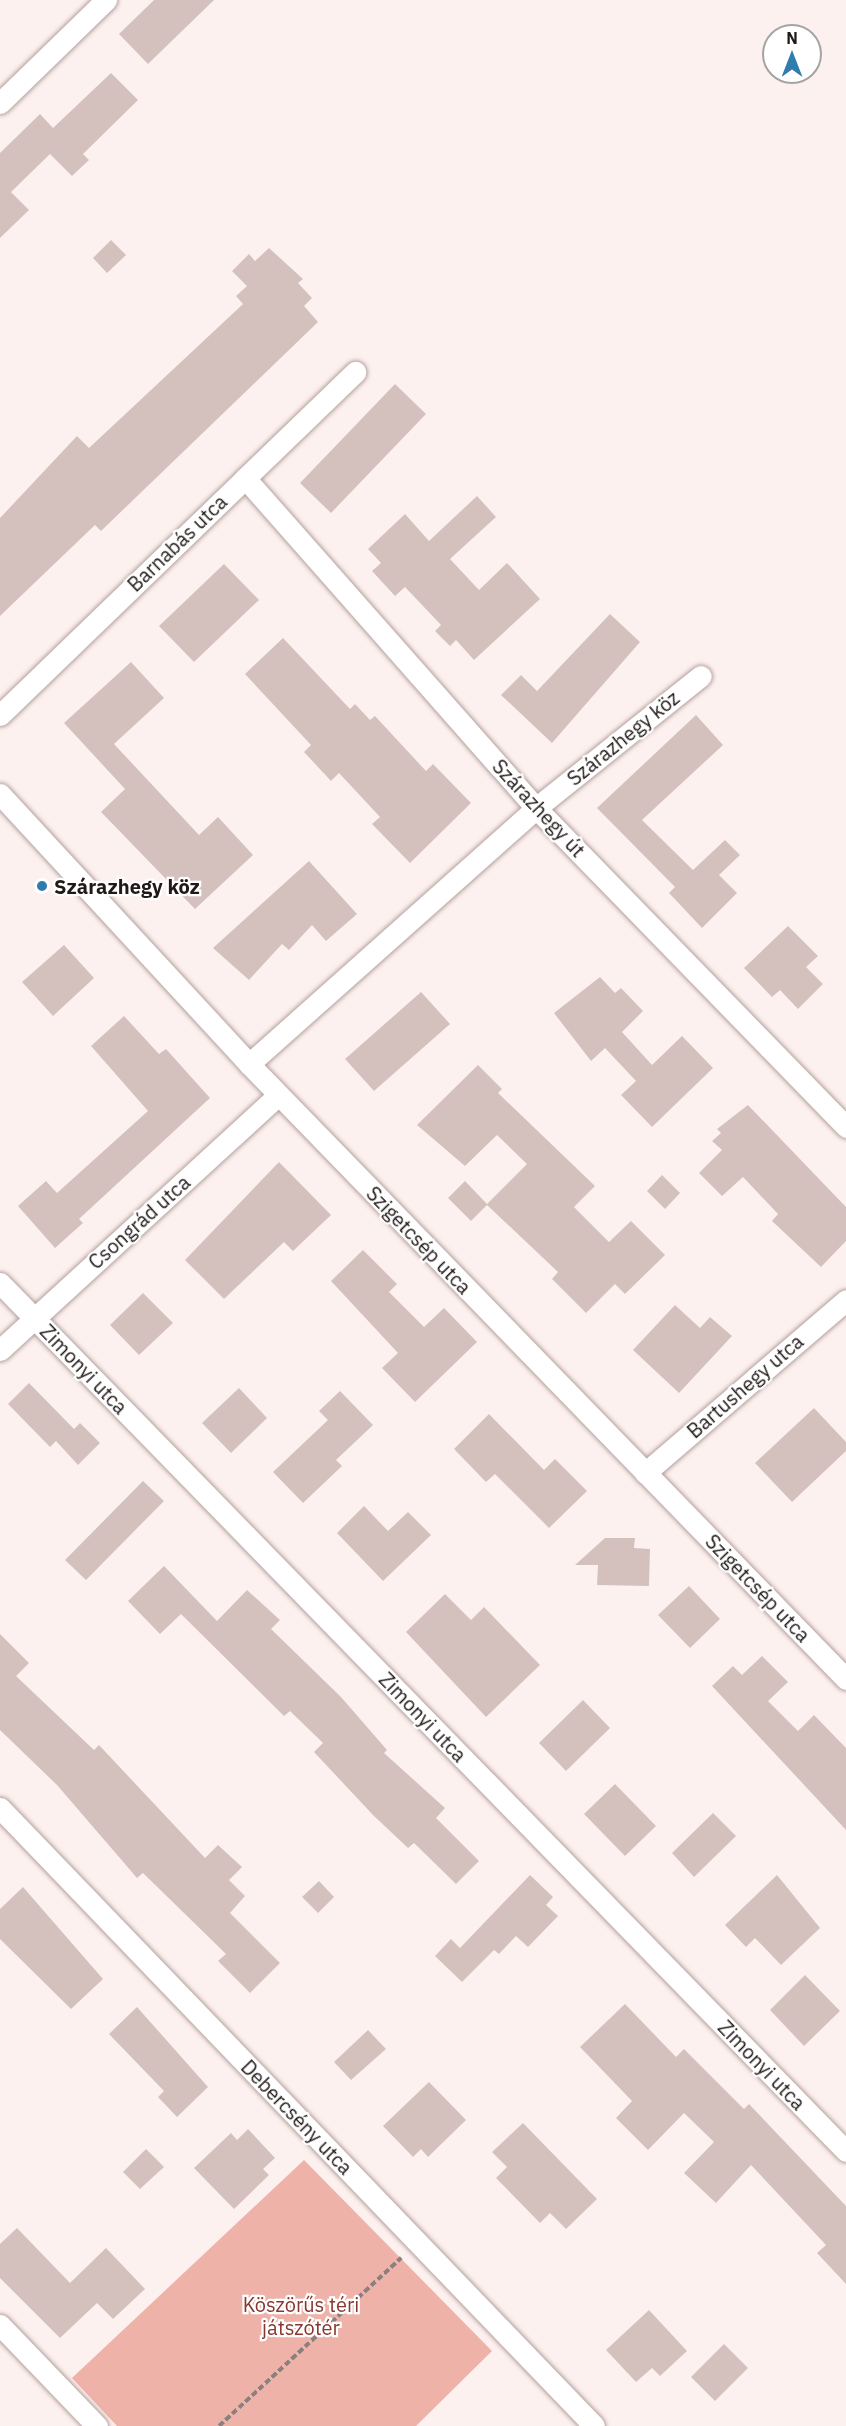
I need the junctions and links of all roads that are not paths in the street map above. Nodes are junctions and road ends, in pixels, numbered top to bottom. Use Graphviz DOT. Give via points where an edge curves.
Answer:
graph roads {
  1 [pos="106,0"];
  2 [pos="0,103"];
  3 [pos="355,372"];
  4 [pos="245,478"];
  5 [pos="701,676"];
  6 [pos="0,715"];
  7 [pos="0,794"];
  8 [pos="536,808"];
  9 [pos="249,1064"];
  10 [pos="278,1095"];
  11 [pos="846,1126"];
  12 [pos="0,1283"];
  13 [pos="846,1300"];
  14 [pos="33,1317"];
  15 [pos="0,1350"];
  16 [pos="645,1473"];
  17 [pos="846,1679"];
  18 [pos="0,1808"];
  19 [pos="846,2151"];
  20 [pos="0,2325"];
  21 [pos="97,2426"];
  22 [pos="594,2426"];
  1 -- 2 [label="street"];
  3 -- 4 [label="street, Barnabás utca"];
  4 -- 6 [label="street, Barnabás utca"];
  4 -- 8 [label="street, Szárazhegy út"];
  5 -- 8 [label="street, Szárazhegy köz"];
  7 -- 9 [label="street, Szigetcsép utca"];
  8 -- 9 [label="street, Szárazhegy köz"];
  8 -- 11 [label="street, Szárazhegy út"];
  9 -- 10 [label="street, Szigetcsép utca"];
  10 -- 14 [label="street, Csongrád utca"];
  10 -- 16 [label="street, Szigetcsép utca"];
  12 -- 14 [label="street, Zimonyi utca"];
  13 -- 16 [label="street, Bartushegy utca"];
  14 -- 15 [label="street, Csongrád utca"];
  14 -- 19 [label="street, Zimonyi utca"];
  16 -- 17 [label="street, Szigetcsép utca"];
  18 -- 22 [label="street, Debercsény utca"];
  20 -- 21 [label="street"];
}
